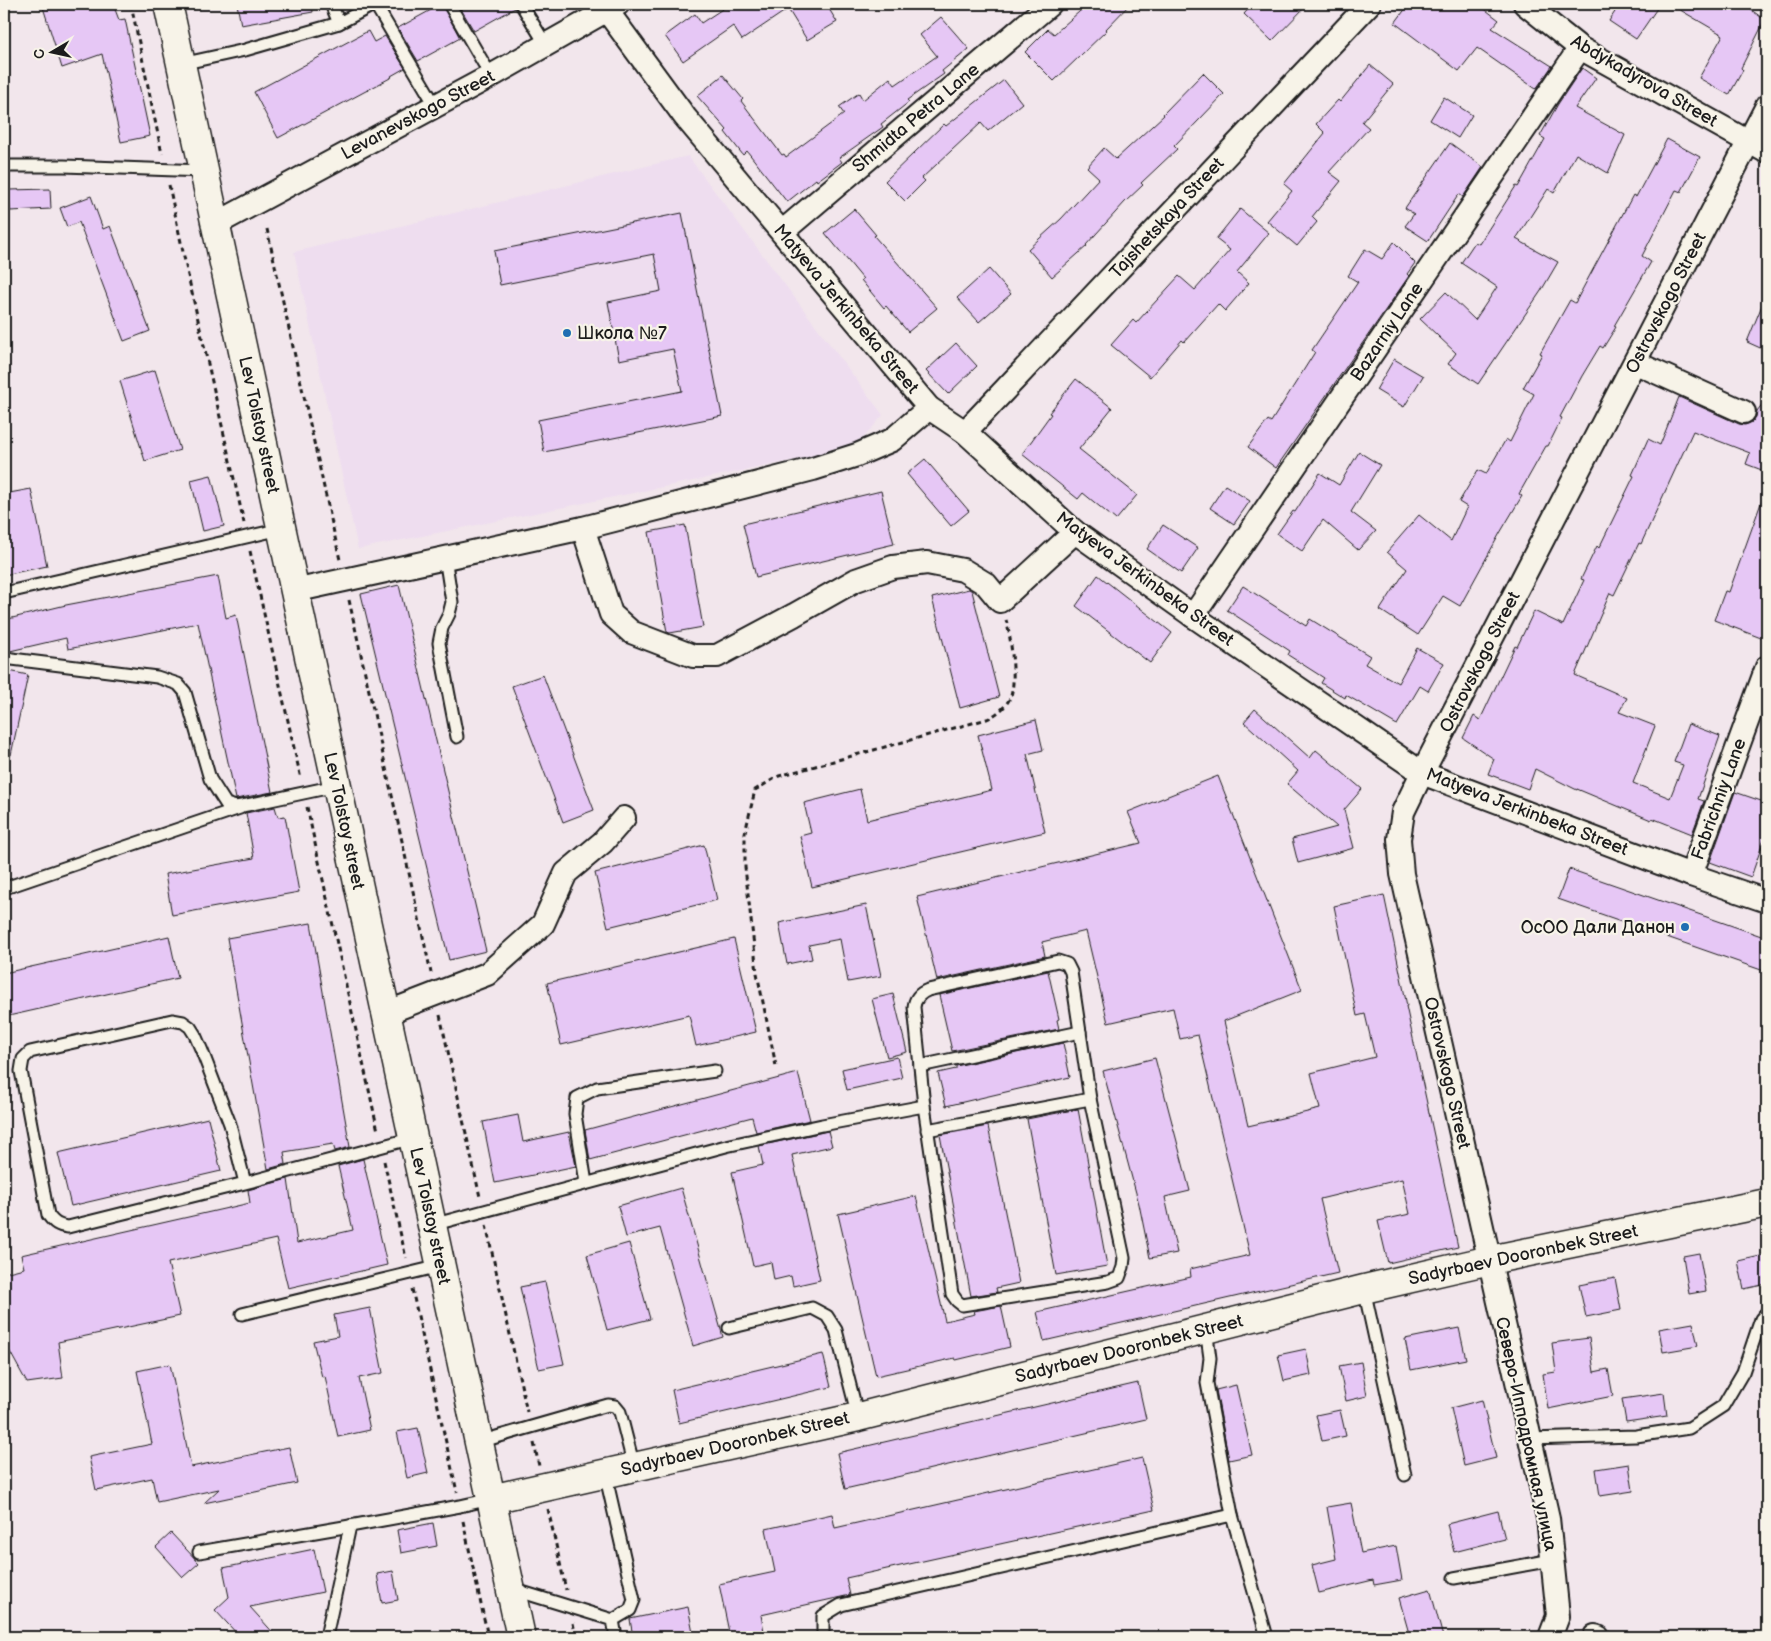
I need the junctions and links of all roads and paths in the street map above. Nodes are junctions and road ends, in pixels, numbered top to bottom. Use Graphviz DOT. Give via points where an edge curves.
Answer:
graph roads {
  1 [pos="131,4"];
  2 [pos="168,4"];
  3 [pos="331,4"];
  4 [pos="375,4"];
  5 [pos="448,4"];
  6 [pos="521,4"];
  7 [pos="1050,4"];
  8 [pos="1368,4"];
  9 [pos="1524,4"];
  10 [pos="609,6"];
  11 [pos="339,23"];
  12 [pos="546,45"];
  13 [pos="1580,48"];
  14 [pos="181,64"];
  15 [pos="491,76"];
  16 [pos="435,105"];
  17 [pos="1767,106"];
  18 [pos="1758,147"];
  19 [pos="4,166"];
  20 [pos="166,170"];
  21 [pos="204,171"];
  22 [pos="216,224"];
  23 [pos="267,229"];
  24 [pos="782,232"];
  25 [pos="1636,363"];
  26 [pos="929,408"];
  27 [pos="1744,412"];
  28 [pos="965,432"];
  29 [pos="583,528"];
  30 [pos="281,529"];
  31 [pos="1075,532"];
  32 [pos="247,537"];
  33 [pos="445,558"];
  34 [pos="344,580"];
  35 [pos="294,591"];
  36 [pos="4,593"];
  37 [pos="1000,601"];
  38 [pos="1193,616"];
  39 [pos="4,658"];
  40 [pos="1767,667"];
  41 [pos="457,737"];
  42 [pos="1422,773"];
  43 [pos="336,786"];
  44 [pos="304,794"];
  45 [pos="246,806"];
  46 [pos="624,818"];
  47 [pos="1691,874"];
  48 [pos="4,888"];
  49 [pos="1767,901"];
  50 [pos="435,994"];
  51 [pos="386,1013"];
  52 [pos="1080,1032"];
  53 [pos="776,1066"];
  54 [pos="920,1066"];
  55 [pos="715,1071"];
  56 [pos="1090,1099"];
  57 [pos="924,1106"];
  58 [pos="927,1130"];
  59 [pos="413,1138"];
  60 [pos="381,1146"];
  61 [pos="245,1182"];
  62 [pos="586,1183"];
  63 [pos="1767,1203"];
  64 [pos="483,1211"];
  65 [pos="432,1225"];
  66 [pos="1490,1260"];
  67 [pos="440,1266"];
  68 [pos="409,1274"];
  69 [pos="1364,1289"];
  70 [pos="1767,1312"];
  71 [pos="242,1314"];
  72 [pos="729,1328"];
  73 [pos="1206,1329"];
  74 [pos="858,1416"];
  75 [pos="530,1428"];
  76 [pos="1528,1439"];
  77 [pos="479,1442"];
  78 [pos="634,1467"];
  79 [pos="605,1474"];
  80 [pos="1404,1475"];
  81 [pos="543,1487"];
  82 [pos="491,1499"];
  83 [pos="460,1506"];
  84 [pos="1232,1515"];
  85 [pos="350,1526"];
  86 [pos="199,1552"];
  87 [pos="1552,1560"];
  88 [pos="1454,1578"];
  89 [pos="511,1589"];
  90 [pos="570,1607"];
  91 [pos="612,1620"];
  92 [pos="326,1637"];
  93 [pos="488,1637"];
  94 [pos="522,1637"];
  95 [pos="576,1637"];
  96 [pos="616,1637"];
  97 [pos="823,1637"];
  98 [pos="1267,1637"];
  99 [pos="1550,1637"];
  1 -- 20 [label="path"];
  2 -- 14 [label="main road, Lev Tolstoy street"];
  3 -- 11 [label="lane"];
  4 -- 11 [label="lane"];
  4 -- 16 [label="lane"];
  5 -- 15 [label="lane"];
  6 -- 12 [label="lane"];
  7 -- 24 [label="street, Shmidta Petra Lane"];
  8 -- 28 [label="street, Tajshetskaya Street"];
  9 -- 13 [label="street, Abdykadyrova Street"];
  10 -- 12 [label="street, Levanevskogo Street"];
  10 -- 24 [label="street, Matyeva Jerkinbeka Street" via="685,117"];
  11 -- 14 [label="lane" via="245,50"];
  12 -- 15 [label="street, Levanevskogo Street"];
  13 -- 18 [label="street, Abdykadyrova Street"];
  13 -- 38 [label="street, Bazarniy Lane"];
  14 -- 21 [label="main road, Lev Tolstoy street"];
  15 -- 16 [label="street, Levanevskogo Street"];
  16 -- 22 [label="street, Levanevskogo Street"];
  17 -- 18 [label="street, Ostrovskogo Street"];
  18 -- 25 [label="street, Ostrovskogo Street"];
  19 -- 20 [label="lane"];
  20 -- 21 [label="lane"];
  20 -- 32 [label="path"];
  21 -- 22 [label="main road, Lev Tolstoy street"];
  22 -- 30 [label="main road, Lev Tolstoy street"];
  23 -- 34 [label="path"];
  24 -- 26 [label="street, Matyeva Jerkinbeka Street"];
  25 -- 27 [label="street"];
  25 -- 42 [label="street, Ostrovskogo Street"];
  26 -- 28 [label="street, Matyeva Jerkinbeka Street"];
  26 -- 29 [label="street" via="892,440 857,455"];
  28 -- 31 [label="street, Matyeva Jerkinbeka Street"];
  29 -- 33 [label="street"];
  29 -- 37 [label="street" via="611,614 631,632 693,656 717,656 856,580 893,567 927,563 963,570 986,584"];
  30 -- 32 [label="lane"];
  30 -- 35 [label="main road, Lev Tolstoy street"];
  31 -- 37 [label="street"];
  31 -- 38 [label="street, Matyeva Jerkinbeka Street"];
  32 -- 36 [label="lane"];
  32 -- 44 [label="path"];
  33 -- 34 [label="street"];
  33 -- 41 [label="lane" via="452,602 440,643"];
  34 -- 35 [label="street"];
  34 -- 50 [label="path"];
  35 -- 43 [label="main road, Lev Tolstoy street"];
  37 -- 53 [label="path" via="1009,628 1013,658 1011,696 997,714 780,776 755,790 745,833 745,867 758,973"];
  38 -- 42 [label="street, Matyeva Jerkinbeka Street"];
  39 -- 45 [label="lane" via="158,678 178,684 185,692 210,779 226,804"];
  40 -- 47 [label="street, Fabrichniy Lane"];
  42 -- 47 [label="street, Matyeva Jerkinbeka Street"];
  42 -- 66 [label="street, Ostrovskogo Street" via="1403,812 1399,839 1402,874"];
  43 -- 44 [label="lane"];
  43 -- 51 [label="main road, Lev Tolstoy street"];
  44 -- 45 [label="lane"];
  44 -- 60 [label="path"];
  45 -- 48 [label="lane"];
  46 -- 50 [label="street" via="603,842 566,873 543,924 487,974"];
  47 -- 49 [label="street, Matyeva Jerkinbeka Street"];
  50 -- 51 [label="street"];
  50 -- 64 [label="path"];
  51 -- 59 [label="main road, Lev Tolstoy street"];
  52 -- 54 [label="lane"];
  52 -- 54 [label="lane" via="1072,972 1067,964 1058,960 928,990 919,995 914,1007"];
  52 -- 56 [label="lane"];
  54 -- 57 [label="lane"];
  55 -- 62 [label="lane" via="597,1088 578,1098 575,1114"];
  56 -- 58 [label="lane"];
  56 -- 58 [label="lane" via="1124,1258 1119,1278 1108,1282 975,1304 956,1302 952,1294"];
  57 -- 58 [label="lane"];
  57 -- 62 [label="lane" via="726,1146"];
  59 -- 60 [label="lane"];
  59 -- 65 [label="main road, Lev Tolstoy street"];
  60 -- 61 [label="lane"];
  60 -- 68 [label="path"];
  61 -- 61 [label="lane" via="68,1227 56,1224 48,1215 21,1071 22,1059 30,1052 172,1020 183,1022 195,1035 202,1051 230,1124"];
  62 -- 64 [label="lane"];
  63 -- 66 [label="main road, Sadyrbaev Dooronbek Street"];
  64 -- 65 [label="lane"];
  64 -- 75 [label="path"];
  65 -- 67 [label="main road, Lev Tolstoy street"];
  66 -- 69 [label="main road, Sadyrbaev Dooronbek Street"];
  66 -- 76 [label="street, Северо-Ипподромная улица"];
  67 -- 68 [label="lane"];
  67 -- 77 [label="main road, Lev Tolstoy street"];
  68 -- 71 [label="lane"];
  68 -- 83 [label="path"];
  69 -- 73 [label="main road, Sadyrbaev Dooronbek Street"];
  69 -- 80 [label="lane"];
  70 -- 76 [label="lane" via="1761,1320 1743,1372 1723,1406 1689,1428 1636,1436"];
  72 -- 74 [label="lane" via="812,1308 827,1316 836,1330"];
  73 -- 74 [label="main road, Sadyrbaev Dooronbek Street"];
  73 -- 84 [label="lane" via="1210,1358 1207,1383"];
  74 -- 78 [label="main road, Sadyrbaev Dooronbek Street"];
  75 -- 77 [label="lane"];
  75 -- 78 [label="lane" via="608,1405 615,1406 620,1412"];
  75 -- 81 [label="path"];
  76 -- 87 [label="street, Северо-Ипподромная улица" via="1548,1518"];
  77 -- 82 [label="main road, Lev Tolstoy street"];
  78 -- 79 [label="main road, Sadyrbaev Dooronbek Street"];
  79 -- 81 [label="main road, Sadyrbaev Dooronbek Street"];
  79 -- 91 [label="lane" via="634,1600 630,1610"];
  81 -- 82 [label="main road, Sadyrbaev Dooronbek Street"];
  81 -- 90 [label="path"];
  82 -- 83 [label="lane"];
  82 -- 89 [label="main road, Lev Tolstoy street"];
  83 -- 85 [label="lane"];
  83 -- 93 [label="path"];
  84 -- 97 [label="lane" via="841,1605 823,1616"];
  84 -- 98 [label="lane"];
  85 -- 86 [label="lane"];
  85 -- 92 [label="lane"];
  87 -- 88 [label="lane"];
  87 -- 99 [label="street, Северо-Ипподромная улица" via="1558,1616"];
  89 -- 90 [label="lane"];
  89 -- 94 [label="main road, Lev Tolstoy street"];
  90 -- 91 [label="lane"];
  90 -- 95 [label="path"];
  91 -- 96 [label="lane"];
}
